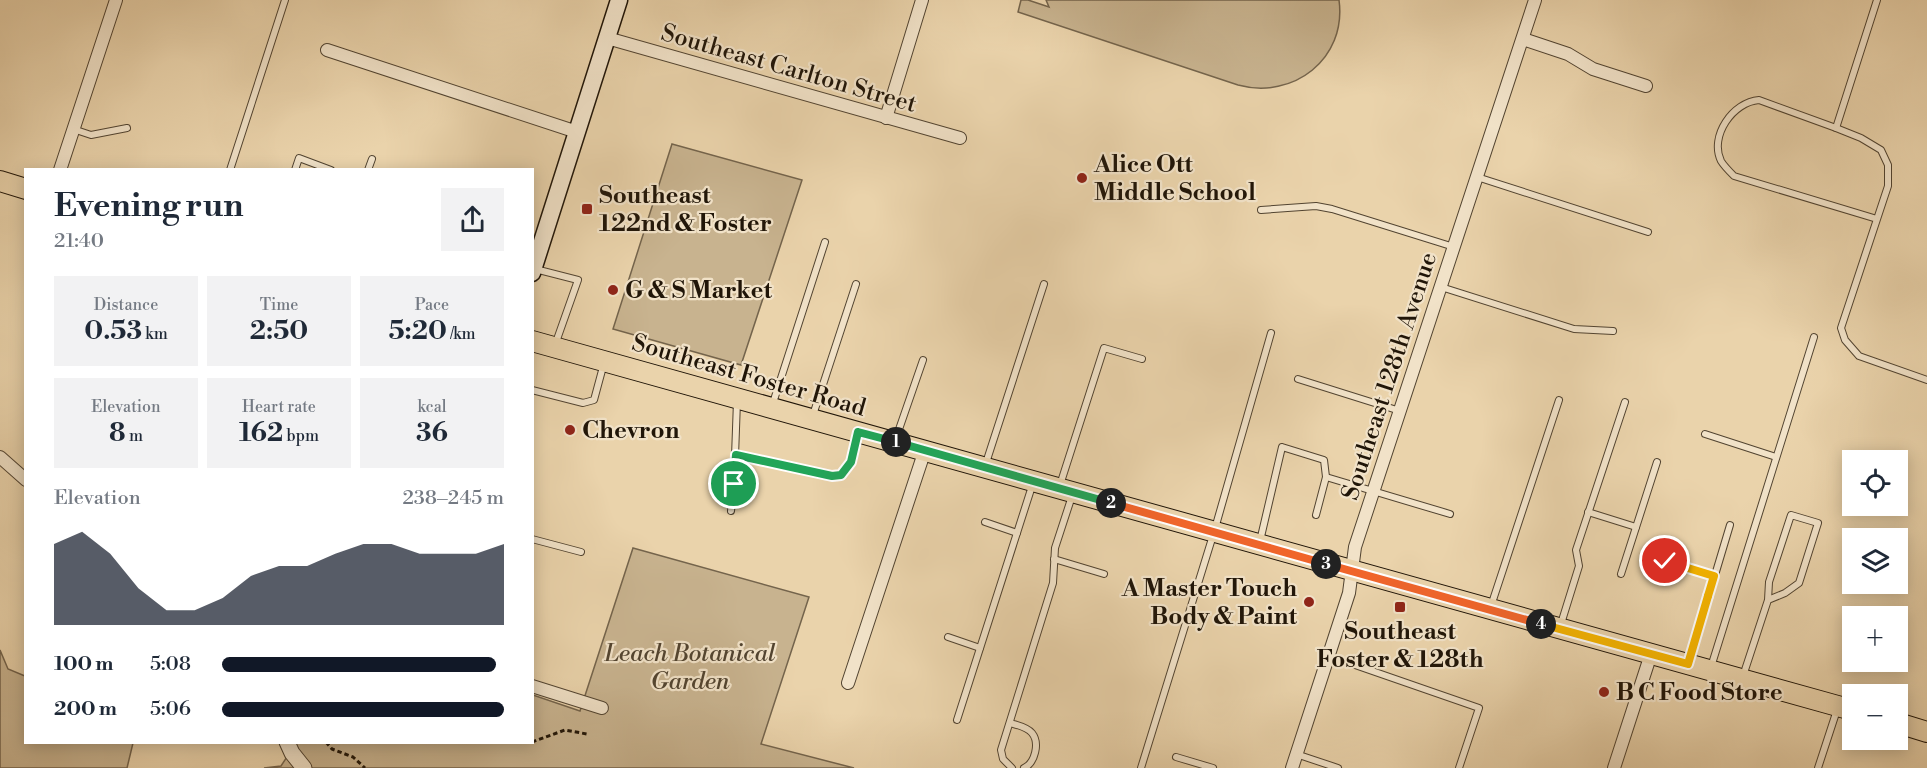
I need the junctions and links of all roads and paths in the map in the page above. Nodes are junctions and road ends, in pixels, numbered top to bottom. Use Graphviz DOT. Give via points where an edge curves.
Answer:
graph roads {
  1 [pos="116,0"];
  2 [pos="285,0"];
  3 [pos="619,0"];
  4 [pos="922,0"];
  5 [pos="1535,0"];
  6 [pos="1877,0"];
  7 [pos="607,38"];
  8 [pos="1523,39"];
  9 [pos="327,50"];
  10 [pos="1646,86"];
  11 [pos="886,118"];
  12 [pos="127,128"];
  13 [pos="1836,128"];
  14 [pos="73,129"];
  15 [pos="577,132"];
  16 [pos="960,138"];
  17 [pos="372,159"];
  18 [pos="61,168"];
  19 [pos="232,168"];
  20 [pos="296,168"];
  21 [pos="326,168"];
  22 [pos="369,168"];
  23 [pos="1477,177"];
  24 [pos="0,181"];
  25 [pos="24,188"];
  26 [pos="1261,210"];
  27 [pos="1877,219"];
  28 [pos="1648,232"];
  29 [pos="825,242"];
  30 [pos="1454,247"];
  31 [pos="534,267"];
  32 [pos="534,271"];
  33 [pos="856,284"];
  34 [pos="1044,284"];
  35 [pos="1440,286"];
  36 [pos="1613,331"];
  37 [pos="1271,333"];
  38 [pos="1814,337"];
  39 [pos="534,342"];
  40 [pos="555,347"];
  41 [pos="1142,359"];
  42 [pos="923,360"];
  43 [pos="604,361"];
  44 [pos="1298,379"];
  45 [pos="1927,380"];
  46 [pos="534,391"];
  47 [pos="737,398"];
  48 [pos="1559,400"];
  49 [pos="1625,402"];
  50 [pos="771,407"];
  51 [pos="1400,411"];
  52 [pos="811,418"];
  53 [pos="858,432"];
  54 [pos="1705,434"];
  55 [pos="895,442"];
  56 [pos="925,450"];
  57 [pos="736,455"];
  58 [pos="0,457"];
  59 [pos="1776,457"];
  60 [pos="1657,462"];
  61 [pos="985,467"];
  62 [pos="1326,477"];
  63 [pos="24,478"];
  64 [pos="1033,481"];
  65 [pos="1066,490"];
  66 [pos="1374,490"];
  67 [pos="731,511"];
  68 [pos="1588,512"];
  69 [pos="1450,514"];
  70 [pos="1316,515"];
  71 [pos="986,522"];
  72 [pos="1730,525"];
  73 [pos="1636,527"];
  74 [pos="1214,532"];
  75 [pos="1017,533"];
  76 [pos="534,539"];
  77 [pos="1258,545"];
  78 [pos="581,552"];
  79 [pos="1054,559"];
  80 [pos="1665,561"];
  81 [pos="1352,572"];
  82 [pos="1104,574"];
  83 [pos="1621,574"];
  84 [pos="1714,576"];
  85 [pos="1768,600"];
  86 [pos="1490,609"];
  87 [pos="1559,629"];
  88 [pos="948,637"];
  89 [pos="980,648"];
  90 [pos="1651,654"];
  91 [pos="1329,656"];
  92 [pos="1688,664"];
  93 [pos="1710,670"];
  94 [pos="1742,680"];
  95 [pos="848,683"];
  96 [pos="534,687"];
  97 [pos="1842,707"];
  98 [pos="602,708"];
  99 [pos="1842,715"];
  100 [pos="957,720"];
  101 [pos="1010,723"];
  102 [pos="1908,726"];
  103 [pos="1927,732"];
  104 [pos="587,734"];
  105 [pos="534,741"];
  106 [pos="288,744"];
  107 [pos="328,744"];
  108 [pos="1296,754"];
  109 [pos="1176,757"];
  110 [pos="304,768"];
  111 [pos="365,768"];
  112 [pos="1012,768"];
  113 [pos="1024,768"];
  114 [pos="1141,768"];
  115 [pos="1214,768"];
  116 [pos="1292,768"];
  117 [pos="1338,768"];
  118 [pos="1458,768"];
  119 [pos="1614,768"];
  120 [pos="1818,768"];
  1 -- 14 [label="street"];
  2 -- 19 [label="lane"];
  3 -- 7 [label="main road"];
  4 -- 11 [label="street"];
  5 -- 8 [label="street, Southeast 128th Avenue"];
  6 -- 13 [label="lane"];
  7 -- 11 [label="street, Southeast Carlton Street"];
  7 -- 15 [label="main road"];
  8 -- 10 [label="street" via="1568,54 1593,69"];
  8 -- 23 [label="street, Southeast 128th Avenue"];
  9 -- 15 [label="street"];
  11 -- 16 [label="street, Southeast Carlton Street"];
  12 -- 14 [label="lane" via="92,135"];
  13 -- 27 [label="lane" via="1881,150 1888,165 1888,186"];
  13 -- 27 [label="lane" via="1759,100 1751,101 1733,111 1722,129 1720,160 1734,176"];
  14 -- 18 [label="street"];
  15 -- 31 [label="main road"];
  17 -- 22 [label="lane"];
  20 -- 21 [label="lane" via="299,158"];
  23 -- 28 [label="lane"];
  23 -- 30 [label="street, Southeast 128th Avenue"];
  24 -- 25 [label="main road"];
  26 -- 30 [label="lane" via="1316,206"];
  27 -- 45 [label="lane" via="1841,328 1845,340 1859,356"];
  29 -- 50 [label="lane"];
  30 -- 35 [label="street, Southeast 128th Avenue"];
  32 -- 40 [label="lane" via="578,280"];
  33 -- 52 [label="lane"];
  34 -- 61 [label="lane"];
  35 -- 36 [label="lane" via="1574,329"];
  35 -- 51 [label="street, Southeast 128th Avenue"];
  37 -- 74 [label="lane"];
  38 -- 59 [label="lane"];
  39 -- 40 [label="main road, Southeast Foster Road"];
  40 -- 43 [label="main road, Southeast Foster Road"];
  41 -- 65 [label="lane" via="1104,348"];
  42 -- 55 [label="lane"];
  43 -- 46 [label="lane" via="594,400 583,403"];
  43 -- 47 [label="main road, Southeast Foster Road"];
  44 -- 51 [label="lane"];
  47 -- 50 [label="main road, Southeast Foster Road"];
  47 -- 57 [label="lane"];
  48 -- 86 [label="lane"];
  49 -- 68 [label="lane"];
  50 -- 52 [label="main road, Southeast Foster Road"];
  51 -- 66 [label="street, Southeast 128th Avenue"];
  52 -- 53 [label="main road, Southeast Foster Road"];
  53 -- 55 [label="main road, Southeast Foster Road"];
  53 -- 57 [label="lane" via="851,462 841,475"];
  54 -- 59 [label="lane"];
  55 -- 56 [label="main road, Southeast Foster Road"];
  56 -- 61 [label="main road, Southeast Foster Road"];
  56 -- 95 [label="street"];
  57 -- 67 [label="lane"];
  58 -- 63 [label="street"];
  59 -- 93 [label="lane"];
  60 -- 73 [label="lane"];
  61 -- 64 [label="main road, Southeast Foster Road"];
  62 -- 66 [label="lane"];
  62 -- 70 [label="lane"];
  62 -- 77 [label="lane" via="1324,460 1282,447"];
  64 -- 65 [label="main road, Southeast Foster Road"];
  64 -- 75 [label="lane"];
  65 -- 74 [label="main road, Southeast Foster Road"];
  65 -- 79 [label="lane"];
  66 -- 69 [label="lane"];
  66 -- 81 [label="street, Southeast 128th Avenue" via="1355,548"];
  68 -- 73 [label="lane"];
  68 -- 87 [label="lane" via="1576,550 1580,566"];
  71 -- 75 [label="lane"];
  72 -- 84 [label="lane"];
  73 -- 83 [label="lane"];
  74 -- 77 [label="main road, Southeast Foster Road"];
  74 -- 114 [label="lane"];
  75 -- 89 [label="lane"];
  76 -- 78 [label="lane"];
  77 -- 81 [label="main road, Southeast Foster Road"];
  79 -- 82 [label="lane"];
  79 -- 101 [label="lane" via="1053,584"];
  80 -- 84 [label="lane"];
  81 -- 86 [label="main road, Southeast Foster Road"];
  81 -- 91 [label="street, Southeast 128th Avenue"];
  84 -- 92 [label="lane"];
  85 -- 85 [label="lane" via="1769,582 1791,515 1818,523 1799,583"];
  85 -- 94 [label="lane"];
  86 -- 87 [label="main road, Southeast Foster Road"];
  87 -- 90 [label="main road, Southeast Foster Road"];
  88 -- 89 [label="lane"];
  89 -- 100 [label="lane"];
  90 -- 92 [label="main road, Southeast Foster Road"];
  90 -- 119 [label="street"];
  91 -- 108 [label="street, Southeast 128th Avenue"];
  91 -- 118 [label="lane" via="1479,708"];
  92 -- 93 [label="main road, Southeast Foster Road"];
  93 -- 94 [label="main road, Southeast Foster Road"];
  94 -- 97 [label="main road, Southeast Foster Road"];
  96 -- 98 [label="street"];
  99 -- 120 [label="lane"];
  101 -- 112 [label="lane" via="1002,750 1003,759"];
  101 -- 113 [label="lane" via="1031,733 1035,740 1033,759"];
  102 -- 103 [label="main road"];
  104 -- 105 [label="path" via="565,730"];
  106 -- 110 [label="street"];
  107 -- 111 [label="path"];
  108 -- 116 [label="street, Southeast 128th Avenue"];
  108 -- 117 [label="lane"];
  109 -- 115 [label="lane"];
}
